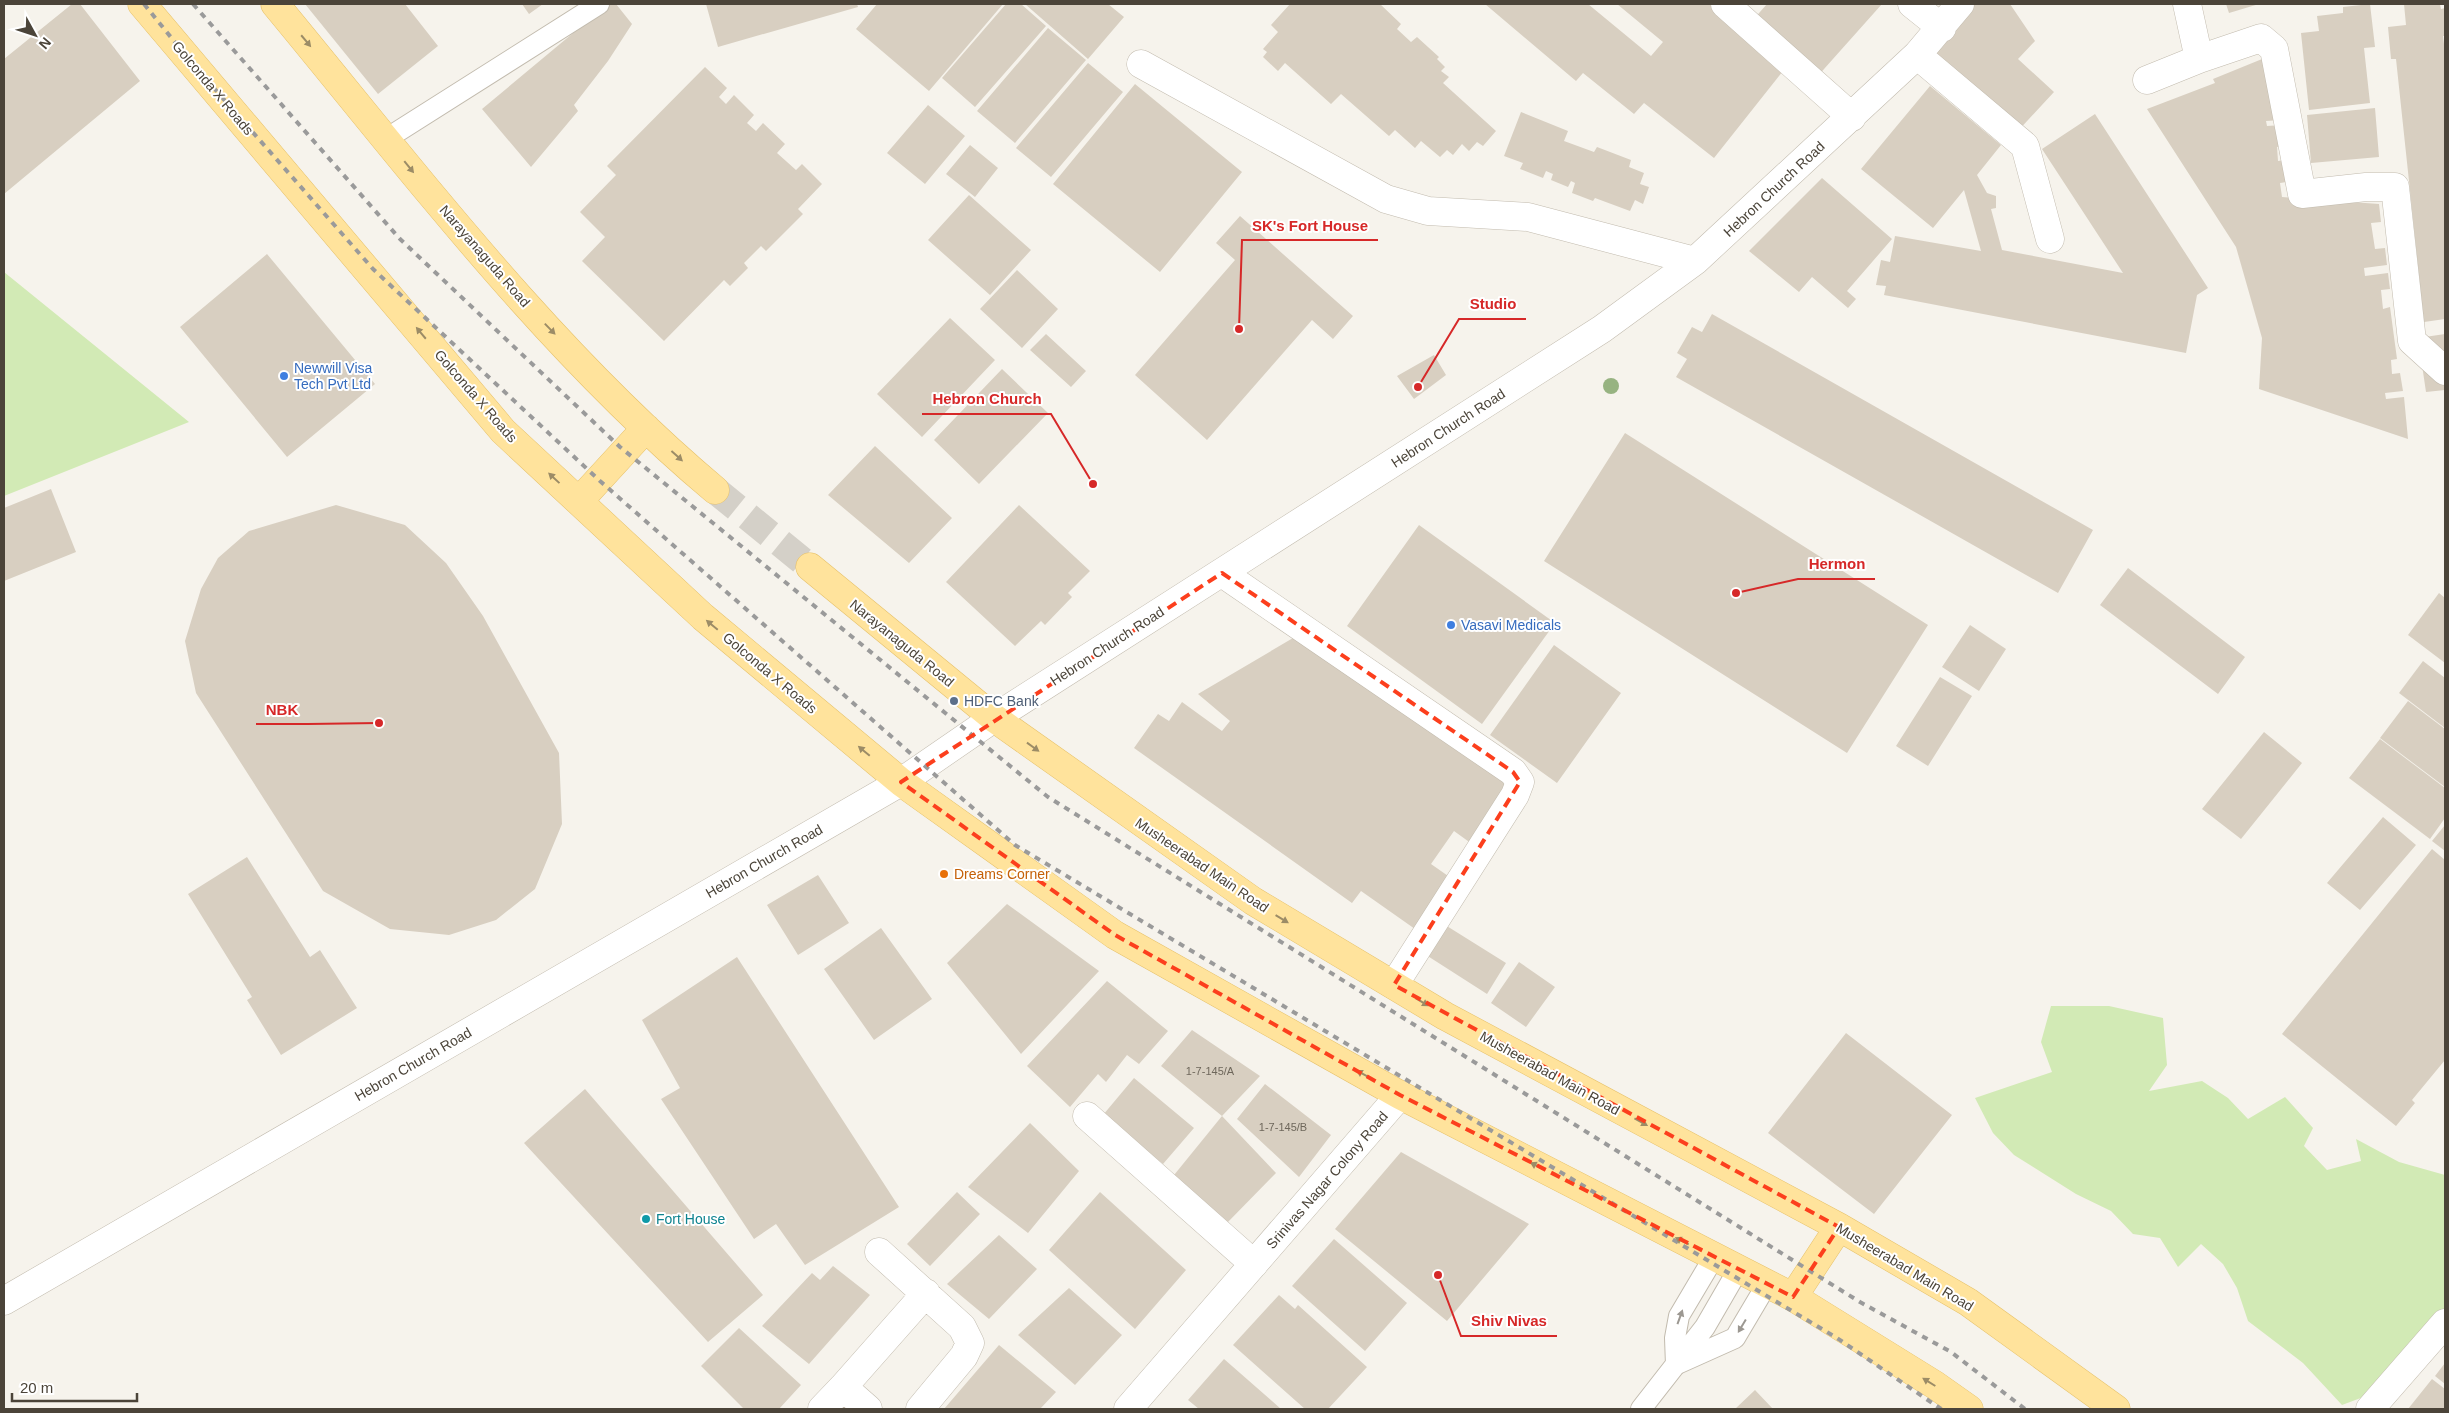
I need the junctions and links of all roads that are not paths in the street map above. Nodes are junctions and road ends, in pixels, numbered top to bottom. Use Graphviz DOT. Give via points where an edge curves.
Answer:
graph roads {
  1 [pos="142,4"];
  2 [pos="275,4"];
  3 [pos="599,4"];
  4 [pos="1725,4"];
  5 [pos="1912,4"];
  6 [pos="1960,4"];
  7 [pos="2187,4"];
  8 [pos="1942,28"];
  9 [pos="1917,55"];
  10 [pos="2200,59"];
  11 [pos="1141,64"];
  12 [pos="2146,80"];
  13 [pos="1852,117"];
  14 [pos="386,139"];
  15 [pos="2050,239"];
  16 [pos="1695,262"];
  17 [pos="2445,370"];
  18 [pos="646,428"];
  19 [pos="715,490"];
  20 [pos="579,501"];
  21 [pos="810,567"];
  22 [pos="1222,572"];
  23 [pos="994,718"];
  24 [pos="901,782"];
  25 [pos="1394,985"];
  26 [pos="1400,1096"];
  27 [pos="1087,1116"];
  28 [pos="1839,1227"];
  29 [pos="879,1252"];
  30 [pos="1714,1257"];
  31 [pos="1254,1264"];
  32 [pos="1738,1270"];
  33 [pos="1767,1284"];
  34 [pos="7,1290"];
  35 [pos="926,1293"];
  36 [pos="1793,1297"];
  37 [pos="2445,1323"];
  38 [pos="1676,1365"];
  39 [pos="843,1387"];
  40 [pos="822,1409"];
  41 [pos="868,1409"];
  42 [pos="920,1409"];
  43 [pos="1128,1409"];
  44 [pos="1641,1409"];
  45 [pos="1969,1409"];
  46 [pos="2116,1409"];
  47 [pos="2370,1409"];
  20 -- 1 [label="main road, Golconda X Roads, one-way" via="503,431"];
  2 -- 14 [label="main road, Narayanaguda Road, one-way"];
  3 -- 14 [label="lane"];
  4 -- 13 [label="street"];
  5 -- 8 [label="street"];
  6 -- 8 [label="street, Hebron Church Road"];
  7 -- 10 [label="street"];
  8 -- 9 [label="street, Hebron Church Road"];
  9 -- 13 [label="street, Hebron Church Road"];
  9 -- 15 [label="street" via="2025,146"];
  10 -- 12 [label="street"];
  10 -- 17 [label="street" via="2262,38 2274,50 2302,194 2395,187 2412,341"];
  11 -- 16 [label="street" via="1386,199 1428,211 1528,217"];
  13 -- 16 [label="street, Hebron Church Road"];
  14 -- 18 [label="main road, Narayanaguda Road, one-way" via="504,282"];
  16 -- 22 [label="street, Hebron Church Road" via="1602,329"];
  18 -- 19 [label="main road, Narayanaguda Road, one-way"];
  18 -- 20 [label="main road"];
  24 -- 20 [label="main road, Golconda X Roads, one-way" via="703,617"];
  21 -- 23 [label="main road, Narayanaguda Road"];
  22 -- 23 [label="street, Hebron Church Road"];
  22 -- 25 [label="street" via="1513,772 1520,782 1515,796"];
  23 -- 24 [label="street, Hebron Church Road"];
  23 -- 25 [label="main road, Musheerabad Main Road, one-way" via="1253,902"];
  26 -- 24 [label="main road, one-way" via="1115,935"];
  24 -- 34 [label="street, Hebron Church Road"];
  25 -- 28 [label="main road, Musheerabad Main Road, one-way" via="1445,1016"];
  30 -- 26 [label="main road, one-way"];
  26 -- 31 [label="street, Srinivas Nagar Colony Road"];
  27 -- 31 [label="street"];
  28 -- 36 [label="main road"];
  28 -- 46 [label="main road, Musheerabad Main Road" via="1968,1302"];
  29 -- 35 [label="street"];
  30 -- 32 [label="main road"];
  38 -- 30 [label="lane, one-way" via="1675,1338 1679,1316"];
  31 -- 43 [label="street, Srinivas Nagar Colony Road"];
  32 -- 33 [label="main road"];
  32 -- 38 [label="lane" via="1705,1327"];
  33 -- 36 [label="main road"];
  33 -- 38 [label="lane, one-way" via="1735,1338"];
  35 -- 39 [label="street"];
  35 -- 42 [label="street" via="962,1327 970,1343 964,1356"];
  45 -- 36 [label="main road, one-way"];
  37 -- 47 [label="street"];
  38 -- 44 [label="lane"];
  39 -- 40 [label="street"];
  39 -- 41 [label="street"];
}
